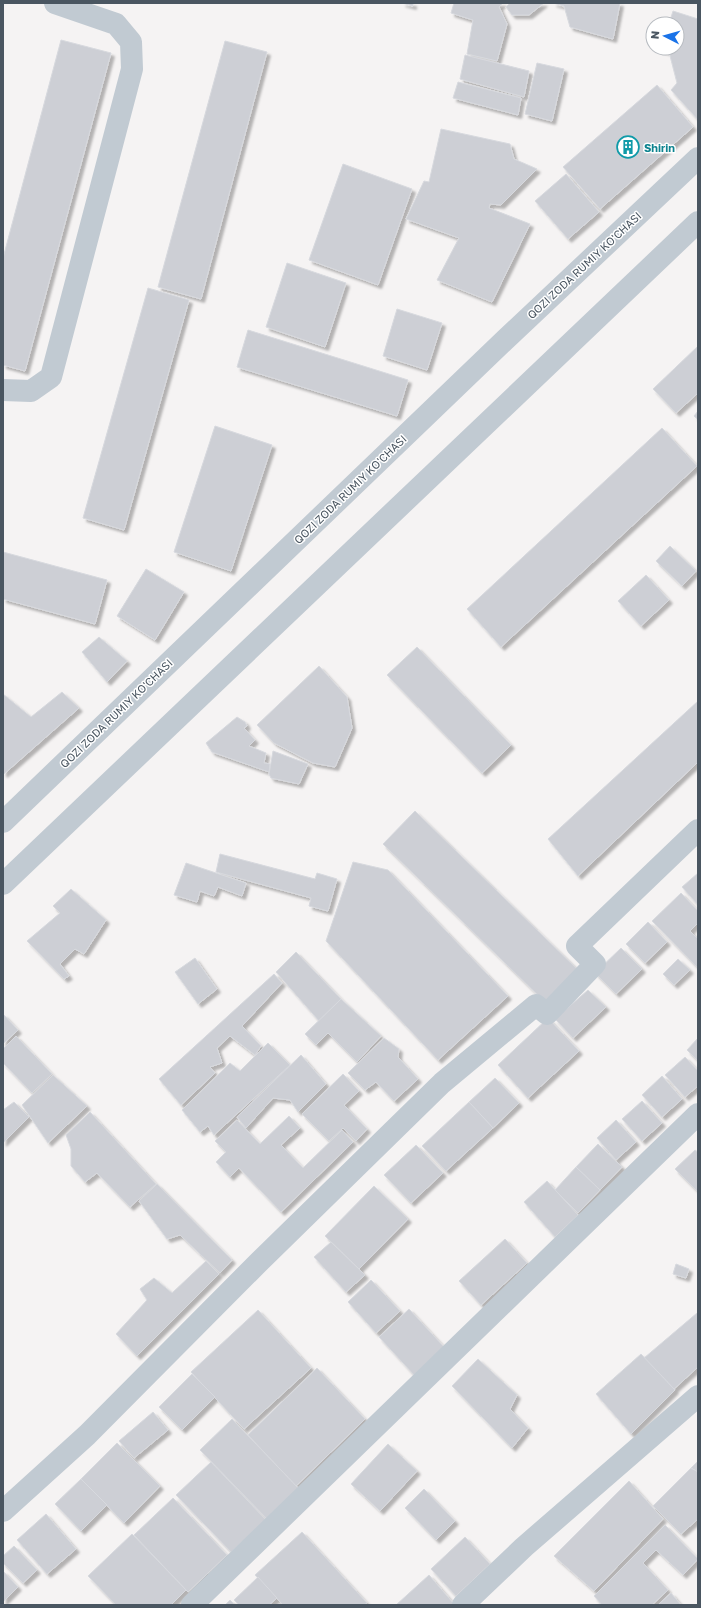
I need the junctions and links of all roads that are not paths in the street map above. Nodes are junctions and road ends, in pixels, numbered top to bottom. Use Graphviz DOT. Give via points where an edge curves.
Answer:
graph roads {
  1 [pos="55,3"];
  2 [pos="698,158"];
  3 [pos="698,222"];
  4 [pos="3,390"];
  5 [pos="3,822"];
  6 [pos="698,830"];
  7 [pos="3,884"];
  8 [pos="698,1114"];
  9 [pos="698,1396"];
  10 [pos="3,1511"];
  11 [pos="192,1605"];
  12 [pos="463,1605"];
  1 -- 4 [label="street" via="116,24 131,42 132,68 50,377 31,391"];
  2 -- 5 [label="street, QOZI ZODA RUMIY KO'CHASI"];
  3 -- 7 [label="street"];
  6 -- 10 [label="street" via="577,946 595,964 547,1014 536,1005 442,1083 86,1435"];
  8 -- 11 [label="street"];
  9 -- 12 [label="street" via="524,1547"];
}
